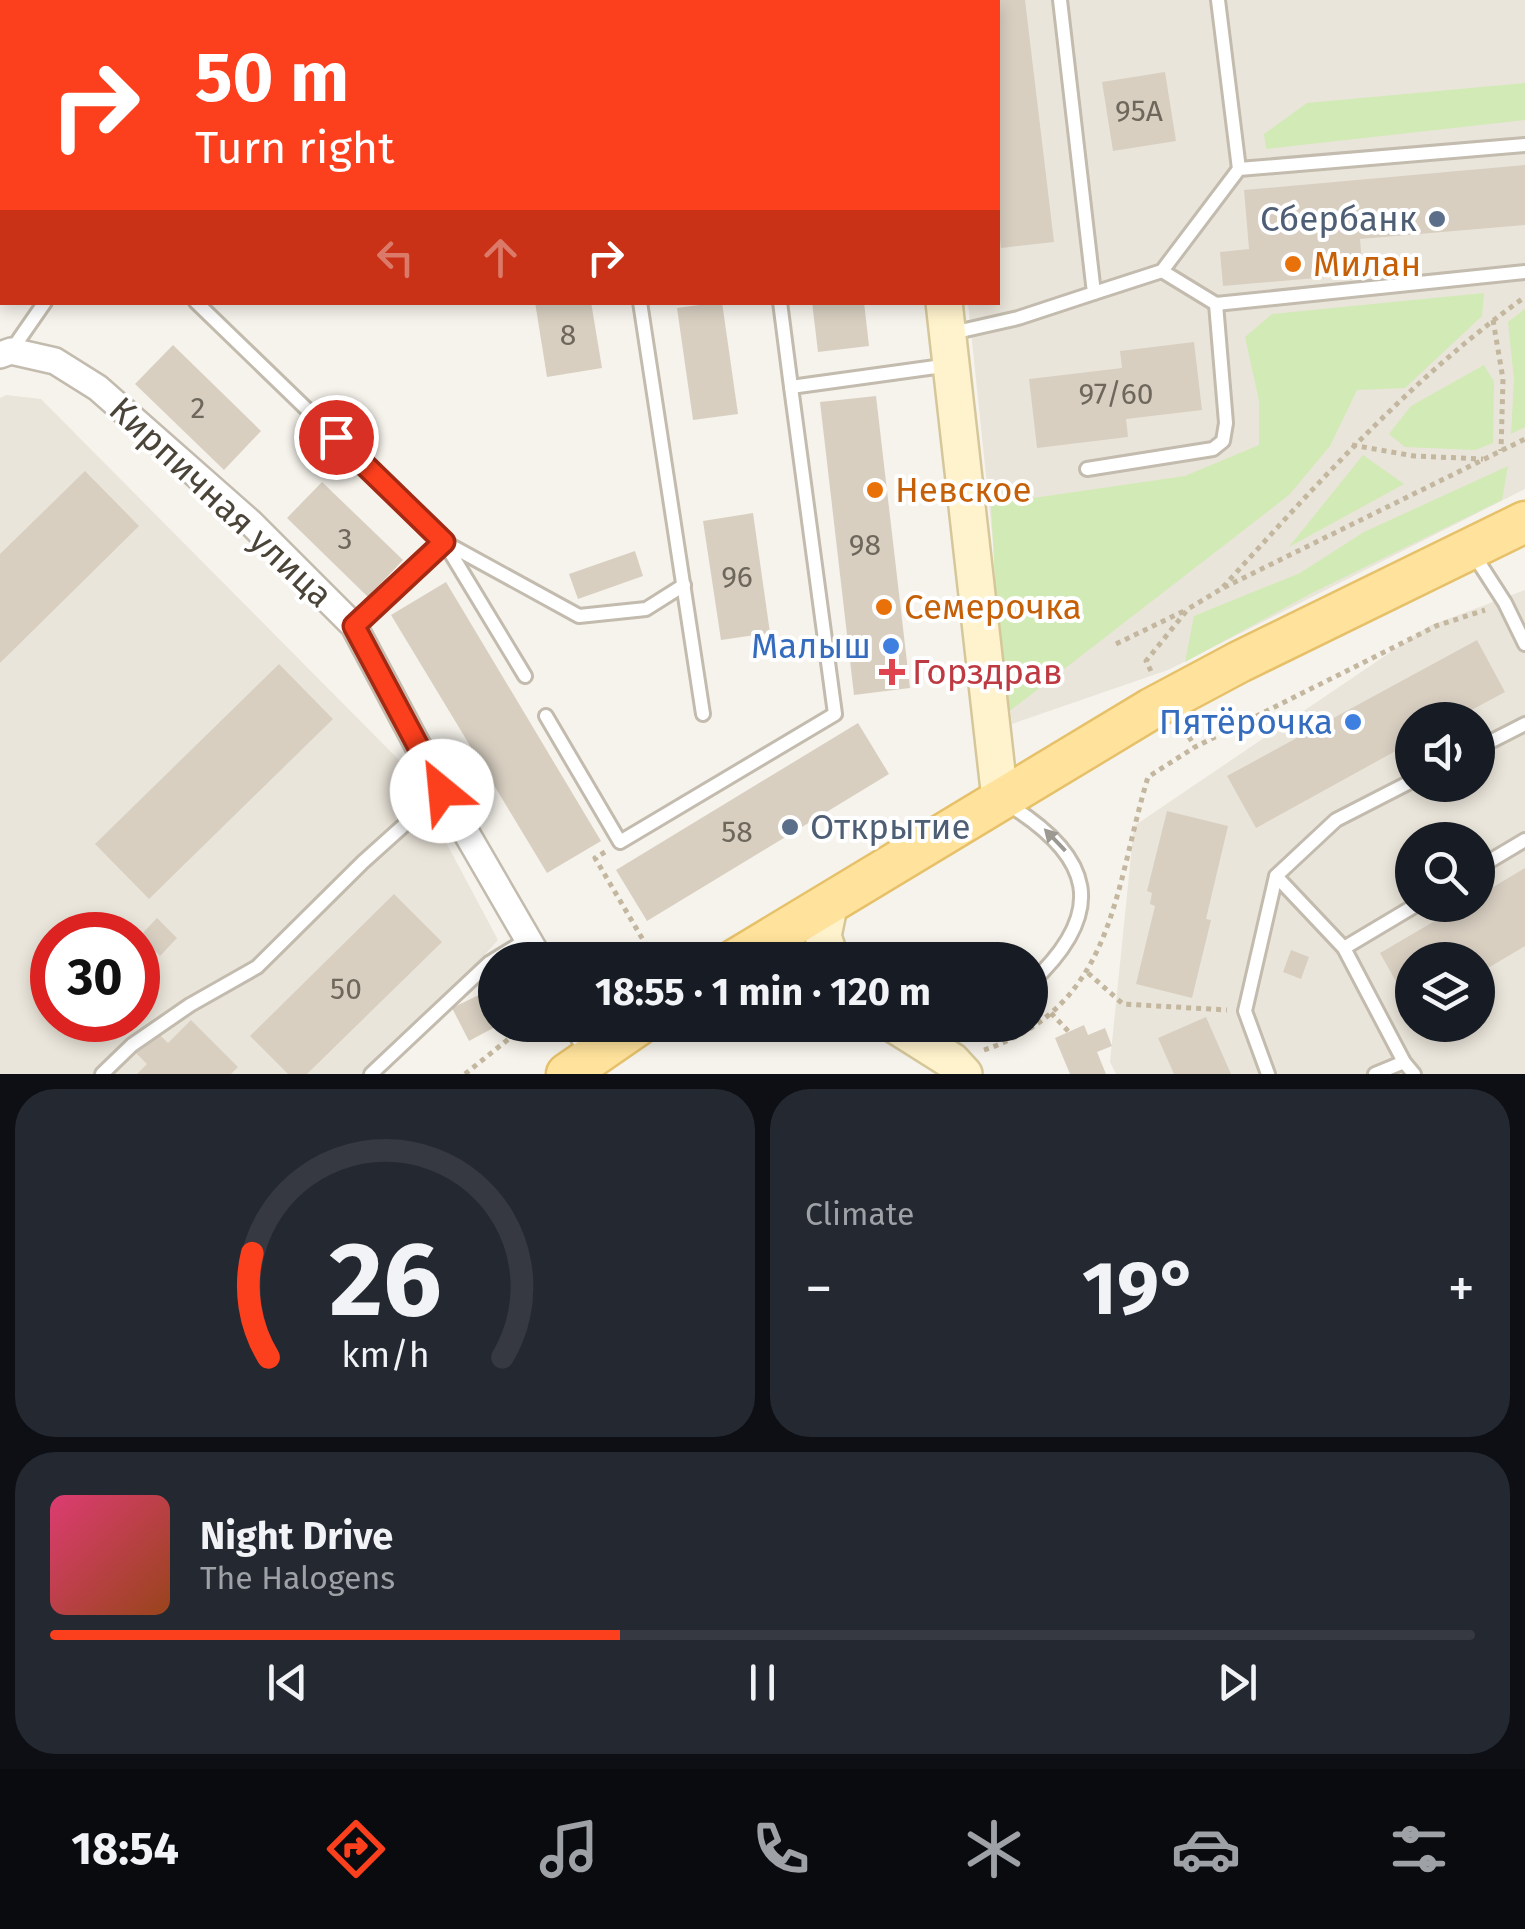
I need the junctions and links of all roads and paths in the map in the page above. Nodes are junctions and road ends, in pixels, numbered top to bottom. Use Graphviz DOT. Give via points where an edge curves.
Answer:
graph roads {
  1 [pos="1060,0"];
  2 [pos="1218,0"];
  3 [pos="1525,146"];
  4 [pos="1239,169"];
  5 [pos="1162,271"];
  6 [pos="1525,272"];
  7 [pos="1094,293"];
  8 [pos="1525,296"];
  9 [pos="1216,304"];
  10 [pos="42,305"];
  11 [pos="201,305"];
  12 [pos="640,305"];
  13 [pos="780,305"];
  14 [pos="1493,320"];
  15 [pos="947,334"];
  16 [pos="6,353"];
  17 [pos="790,386"];
  18 [pos="1525,439"];
  19 [pos="1352,445"];
  20 [pos="1501,451"];
  21 [pos="1485,459"];
  22 [pos="1087,469"];
  23 [pos="1525,522"];
  24 [pos="444,542"];
  25 [pos="1470,549"];
  26 [pos="684,585"];
  27 [pos="1221,589"];
  28 [pos="1505,603"];
  29 [pos="1188,609"];
  30 [pos="354,626"];
  31 [pos="1116,644"];
  32 [pos="1525,644"];
  33 [pos="1146,661"];
  34 [pos="526,676"];
  35 [pos="703,714"];
  36 [pos="546,716"];
  37 [pos="1525,724"];
  38 [pos="1495,739"];
  39 [pos="1167,764"];
  40 [pos="1395,790"];
  41 [pos="442,791"];
  42 [pos="1000,798"];
  43 [pos="1525,840"];
  44 [pos="620,842"];
  45 [pos="1495,858"];
  46 [pos="1276,876"];
  47 [pos="830,902"];
  48 [pos="1395,918"];
  49 [pos="529,942"];
  50 [pos="643,942"];
  51 [pos="764,942"];
  52 [pos="825,942"];
  53 [pos="1344,948"];
  54 [pos="1048,967"];
  55 [pos="478,972"];
  56 [pos="1088,973"];
  57 [pos="1245,1011"];
  58 [pos="1051,1013"];
  59 [pos="1069,1032"];
  60 [pos="505,1042"];
  61 [pos="924,1042"];
  62 [pos="1404,1062"];
  63 [pos="958,1072"];
  64 [pos="102,1074"];
  65 [pos="370,1074"];
  66 [pos="465,1074"];
  67 [pos="1268,1074"];
  68 [pos="1375,1074"];
  69 [pos="1414,1074"];
  1 -- 7 [label="lane"];
  2 -- 4 [label="lane"];
  3 -- 4 [label="lane"];
  4 -- 5 [label="lane"];
  5 -- 7 [label="lane"];
  5 -- 9 [label="lane"];
  6 -- 9 [label="lane"];
  7 -- 15 [label="lane"];
  8 -- 14 [label="path"];
  9 -- 22 [label="lane" via="1223,440 1212,449"];
  10 -- 16 [label="lane"];
  11 -- 24 [label="lane"];
  12 -- 26 [label="lane"];
  13 -- 17 [label="lane"];
  14 -- 19 [label="path"];
  14 -- 20 [label="path" via="1503,379"];
  15 -- 17 [label="lane"];
  15 -- 42 [label="street"];
  16 -- 30 [label="street, Кирпичная улица" via="54,361 98,388 251,523"];
  17 -- 44 [label="lane" via="834,714"];
  18 -- 20 [label="path"];
  19 -- 21 [label="path"];
  19 -- 27 [label="path"];
  20 -- 21 [label="path"];
  21 -- 27 [label="path"];
  23 -- 25 [label="main road"];
  24 -- 26 [label="lane" via="579,616 646,609"];
  24 -- 30 [label="lane"];
  24 -- 34 [label="lane"];
  25 -- 28 [label="lane"];
  25 -- 42 [label="main road" via="1196,685"];
  26 -- 35 [label="lane"];
  27 -- 29 [label="path"];
  28 -- 32 [label="lane"];
  28 -- 39 [label="path" via="1436,626"];
  29 -- 31 [label="path"];
  29 -- 33 [label="path"];
  30 -- 41 [label="street, Кирпичная улица"];
  36 -- 44 [label="lane"];
  37 -- 38 [label="lane"];
  40 -- 46 [label="lane" via="1336,820"];
  41 -- 49 [label="street, Кирпичная улица"];
  41 -- 64 [label="lane" via="256,967 132,1045"];
  42 -- 47 [label="main road"];
  54 -- 42 [label="lane, one-way" via="1084,902 1070,856 1039,823"];
  43 -- 45 [label="lane"];
  44 -- 50 [label="path" via="595,858"];
  46 -- 53 [label="lane"];
  46 -- 57 [label="lane"];
  47 -- 51 [label="main road"];
  47 -- 52 [label="street"];
  48 -- 53 [label="lane"];
  53 -- 62 [label="lane"];
  55 -- 65 [label="lane"];
  56 -- 57 [label="path" via="1123,1004"];
  57 -- 67 [label="lane"];
  58 -- 59 [label="path"];
  60 -- 66 [label="path"];
  61 -- 63 [label="street"];
  62 -- 68 [label="lane"];
  62 -- 69 [label="lane"];
}
